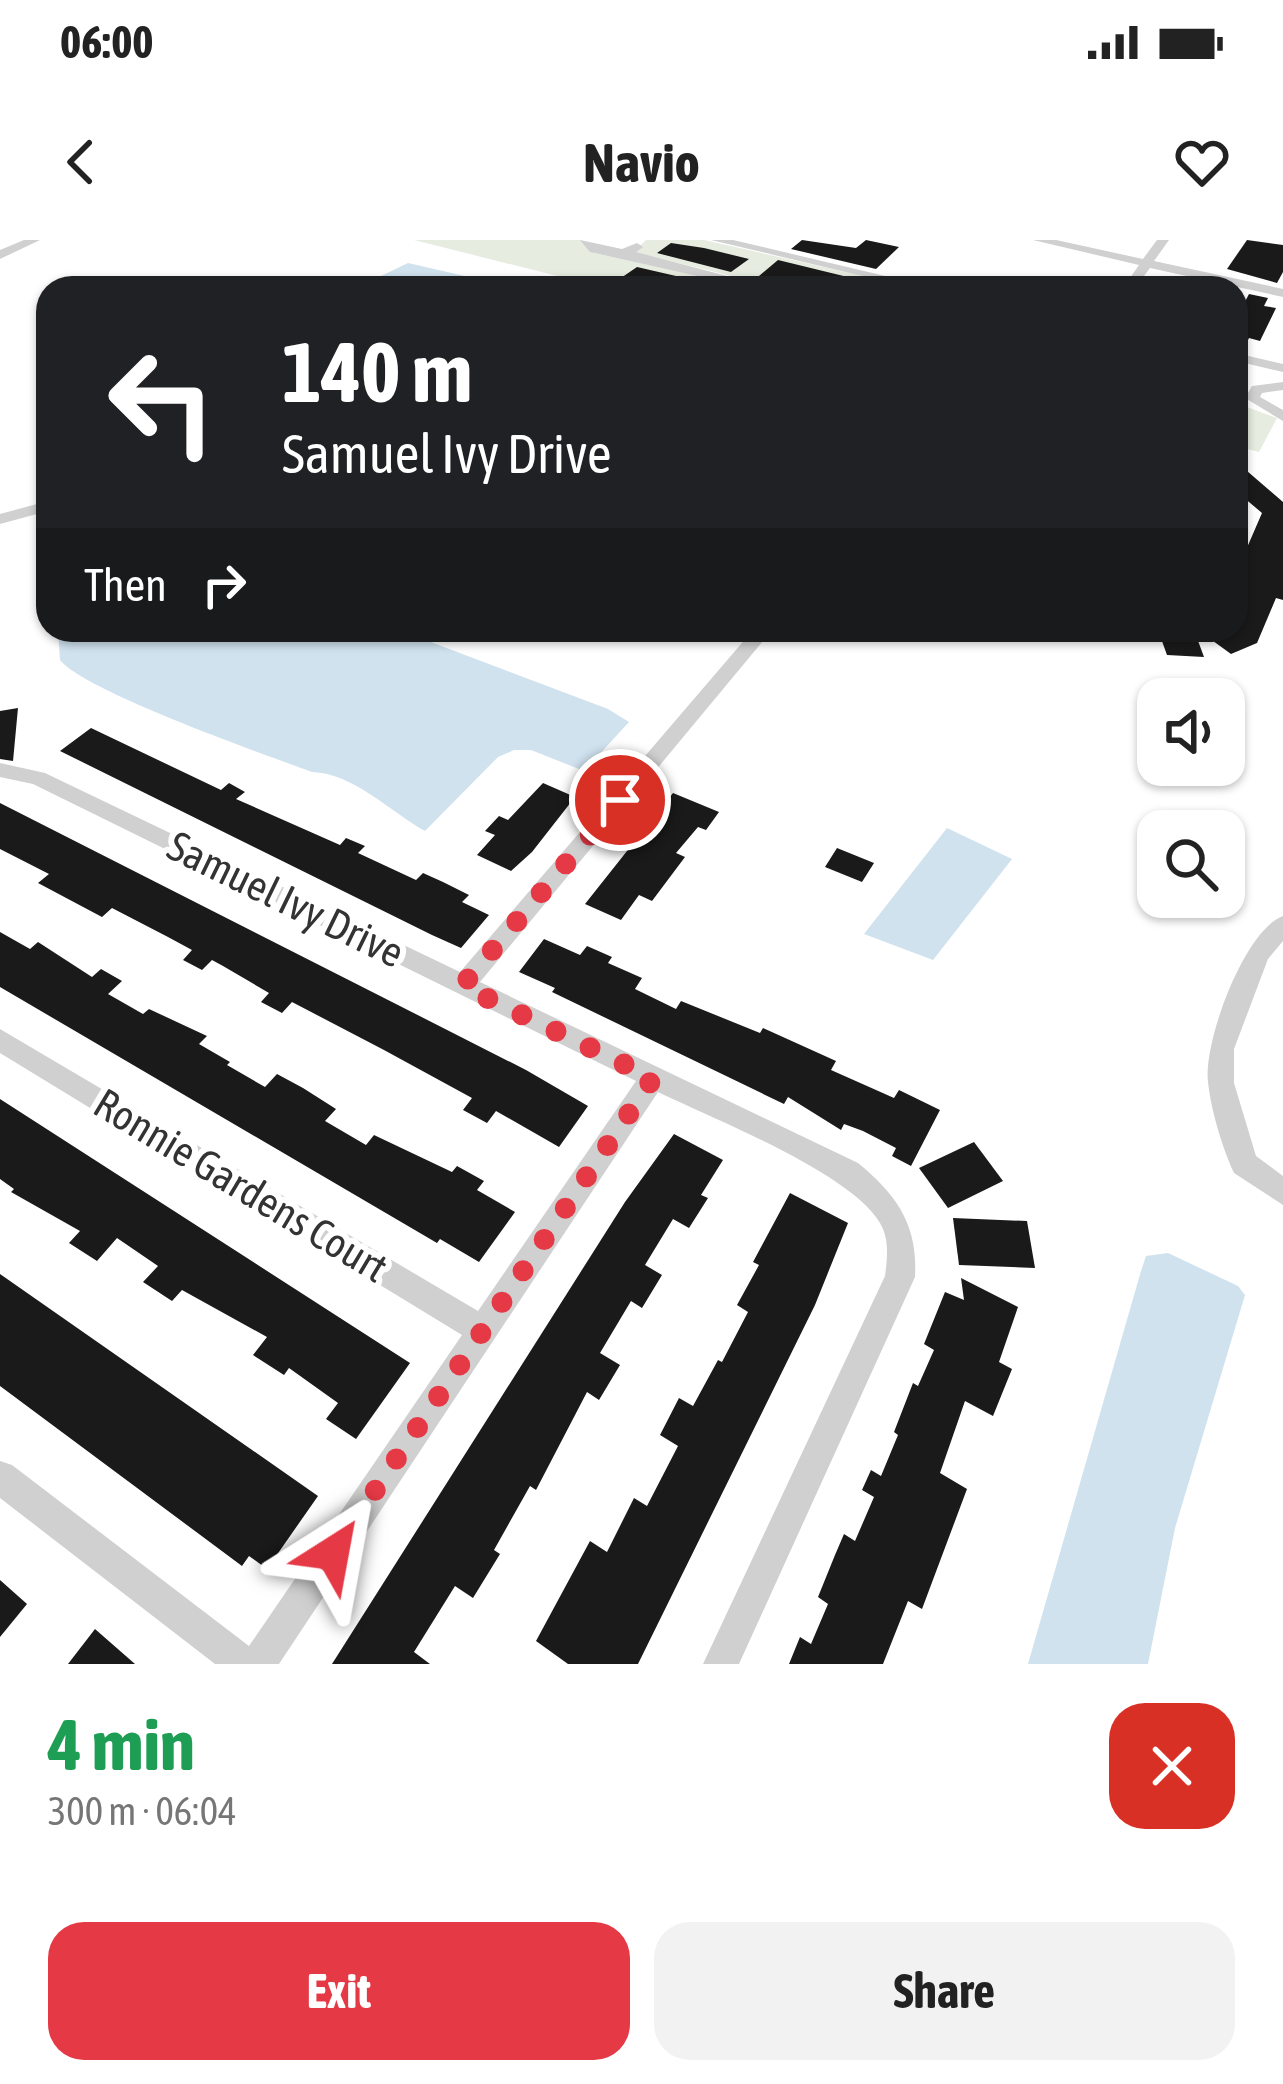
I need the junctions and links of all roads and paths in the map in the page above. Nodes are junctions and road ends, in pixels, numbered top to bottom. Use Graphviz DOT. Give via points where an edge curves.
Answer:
graph roads {
  1 [pos="34,240"];
  2 [pos="586,240"];
  3 [pos="640,240"];
  4 [pos="717,240"];
  5 [pos="1039,240"];
  6 [pos="1163,240"];
  7 [pos="624,253"];
  8 [pos="0,255"];
  9 [pos="1147,262"];
  10 [pos="718,276"];
  11 [pos="877,276"];
  12 [pos="1137,276"];
  13 [pos="1208,276"];
  14 [pos="1248,285"];
  15 [pos="1283,293"];
  16 [pos="1248,360"];
  17 [pos="1283,368"];
  18 [pos="1283,386"];
  19 [pos="1248,402"];
  20 [pos="1256,404"];
  21 [pos="1283,416"];
  22 [pos="36,509"];
  23 [pos="0,518"];
  24 [pos="753,642"];
  25 [pos="0,770"];
  26 [pos="1283,925"];
  27 [pos="462,986"];
  28 [pos="0,1040"];
  29 [pos="653,1078"];
  30 [pos="1283,1192"];
  31 [pos="483,1331"];
  32 [pos="0,1477"];
  33 [pos="244,1664"];
  34 [pos="258,1664"];
  35 [pos="721,1664"];
  1 -- 8 [label="street"];
  2 -- 7 [label="street"];
  3 -- 7 [label="street"];
  4 -- 11 [label="street"];
  5 -- 9 [label="street"];
  6 -- 9 [label="street"];
  7 -- 10 [label="street"];
  9 -- 12 [label="street"];
  9 -- 13 [label="street"];
  14 -- 15 [label="street"];
  16 -- 17 [label="street"];
  18 -- 20 [label="street" via="1257,389"];
  19 -- 20 [label="street"];
  20 -- 21 [label="street"];
  22 -- 23 [label="street"];
  24 -- 27 [label="street"];
  25 -- 27 [label="street, Samuel Ivy Drive" via="38,778"];
  26 -- 30 [label="street" via="1258,954 1221,1048 1221,1082 1244,1165"];
  27 -- 29 [label="street, Samuel Ivy Drive"];
  28 -- 31 [label="street, Ronnie Gardens Court"];
  29 -- 31 [label="street"];
  29 -- 35 [label="street, Samuel Ivy Drive" via="848,1172 883,1200 904,1247 900,1277"];
  31 -- 34 [label="street"];
  32 -- 33 [label="street"];
}
